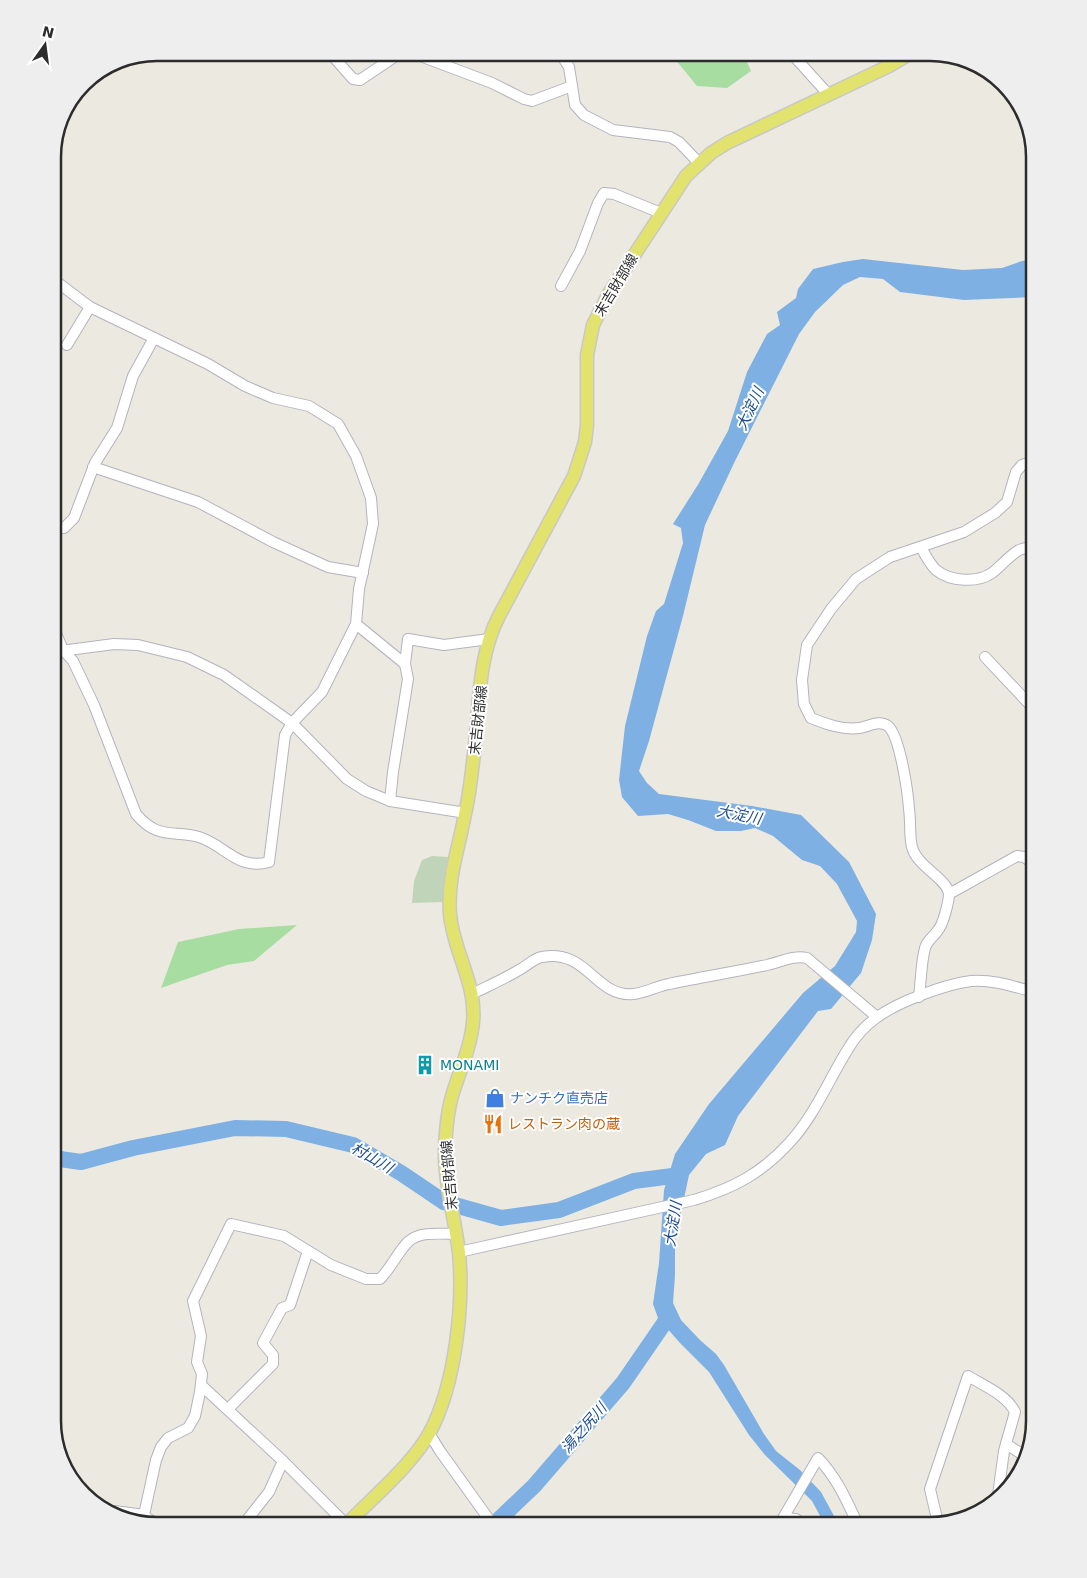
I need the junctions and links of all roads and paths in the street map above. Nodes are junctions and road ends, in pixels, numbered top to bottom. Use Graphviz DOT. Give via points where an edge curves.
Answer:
graph roads {
  1 [pos="338,61"];
  2 [pos="388,61"];
  3 [pos="431,61"];
  4 [pos="565,61"];
  5 [pos="798,61"];
  6 [pos="897,61"];
  7 [pos="572,86"];
  8 [pos="829,95"];
  9 [pos="699,163"];
  10 [pos="661,213"];
  11 [pos="61,285"];
  12 [pos="561,286"];
  13 [pos="90,308"];
  14 [pos="154,338"];
  15 [pos="66,345"];
  16 [pos="1026,464"];
  17 [pos="93,467"];
  18 [pos="61,527"];
  19 [pos="921,547"];
  20 [pos="1026,548"];
  21 [pos="363,573"];
  22 [pos="356,624"];
  23 [pos="489,639"];
  24 [pos="61,651"];
  25 [pos="61,653"];
  26 [pos="985,657"];
  27 [pos="405,664"];
  28 [pos="1026,701"];
  29 [pos="292,723"];
  30 [pos="390,801"];
  31 [pos="466,812"];
  32 [pos="1026,858"];
  33 [pos="948,894"];
  34 [pos="1026,990"];
  35 [pos="472,994"];
  36 [pos="919,997"];
  37 [pos="877,1017"];
  38 [pos="456,1234"];
  39 [pos="308,1251"];
  40 [pos="459,1252"];
  41 [pos="201,1385"];
  42 [pos="228,1409"];
  43 [pos="429,1433"];
  44 [pos="1006,1444"];
  45 [pos="1019,1453"];
  46 [pos="283,1461"];
  47 [pos="999,1488"];
  48 [pos="132,1513"];
  49 [pos="144,1514"];
  50 [pos="146,1516"];
  51 [pos="936,1516"];
  52 [pos="249,1517"];
  53 [pos="339,1517"];
  54 [pos="355,1517"];
  55 [pos="487,1517"];
  56 [pos="784,1517"];
  57 [pos="854,1517"];
  1 -- 2 [label="street" via="353,79 360,80"];
  3 -- 7 [label="street" via="532,101"];
  4 -- 7 [label="street"];
  5 -- 8 [label="street"];
  6 -- 8 [label="main road, 末吉財部線"];
  7 -- 9 [label="street" via="575,105 584,115 614,130 670,137"];
  8 -- 9 [label="main road, 末吉財部線" via="727,143"];
  9 -- 10 [label="main road, 末吉財部線"];
  10 -- 12 [label="street" via="604,193 580,251"];
  10 -- 23 [label="main road, 末吉財部線" via="608,295 593,326 587,355 587,425 580,460"];
  11 -- 13 [label="street"];
  13 -- 14 [label="street"];
  13 -- 15 [label="street"];
  14 -- 17 [label="street" via="133,376 117,428"];
  14 -- 21 [label="street" via="245,386 273,398 309,406 338,424 356,456 370,498 373,524"];
  16 -- 19 [label="street" via="1016,472 1007,502 995,513 964,532"];
  17 -- 18 [label="street" via="74,518"];
  17 -- 21 [label="street" via="198,502 273,542 328,566"];
  19 -- 20 [label="street" via="937,570 965,580 990,574"];
  19 -- 33 [label="street" via="890,557 856,579 807,646 802,680 804,704 811,718 836,727 859,728 879,722 888,726 898,743 912,848 926,869 942,882"];
  21 -- 22 [label="street"];
  22 -- 27 [label="street"];
  22 -- 29 [label="street" via="322,692"];
  23 -- 27 [label="street" via="444,645 408,639"];
  23 -- 31 [label="main road, 末吉財部線"];
  24 -- 29 [label="street" via="122,644 187,657 224,675"];
  25 -- 29 [label="street" via="74,661 141,820 161,833 198,837 242,862 269,862 285,735"];
  26 -- 28 [label="street"];
  27 -- 30 [label="street" via="408,679"];
  29 -- 30 [label="street" via="347,779"];
  30 -- 31 [label="street"];
  31 -- 35 [label="main road, 末吉財部線" via="453,869 450,914"];
  32 -- 33 [label="street" via="1017,856"];
  33 -- 36 [label="street" via="943,923 925,947"];
  34 -- 36 [label="street" via="971,981"];
  35 -- 37 [label="street" via="539,957 552,955 567,957 580,964 612,991 623,994 797,956 807,958"];
  35 -- 38 [label="main road, 末吉財部線" via="473,1023 447,1118 445,1152"];
  36 -- 37 [label="street"];
  37 -- 40 [label="street" via="849,1047 807,1121 791,1141 741,1182 694,1200"];
  38 -- 39 [label="street" via="419,1236 409,1242 380,1279 366,1279 348,1273"];
  38 -- 40 [label="main road, 末吉財部線"];
  39 -- 41 [label="street" via="284,1236 231,1224 193,1301 200,1336 197,1362 202,1374"];
  39 -- 42 [label="street" via="290,1305 282,1308 263,1343 273,1355 273,1364"];
  40 -- 43 [label="main road, 末吉財部線" via="460,1300 455,1346 446,1390"];
  41 -- 42 [label="street"];
  41 -- 49 [label="street" via="193,1422 168,1438 161,1447"];
  42 -- 46 [label="street"];
  43 -- 54 [label="main road, 末吉財部線" via="408,1462"];
  43 -- 55 [label="street"];
  44 -- 45 [label="street"];
  44 -- 47 [label="street"];
  44 -- 51 [label="street" via="1015,1412 1012,1406 968,1376 930,1490"];
  46 -- 52 [label="street" via="269,1492"];
  46 -- 53 [label="street"];
  48 -- 49 [label="street"];
  49 -- 50 [label="street"];
  56 -- 57 [label="street" via="818,1458 841,1488"];
}
